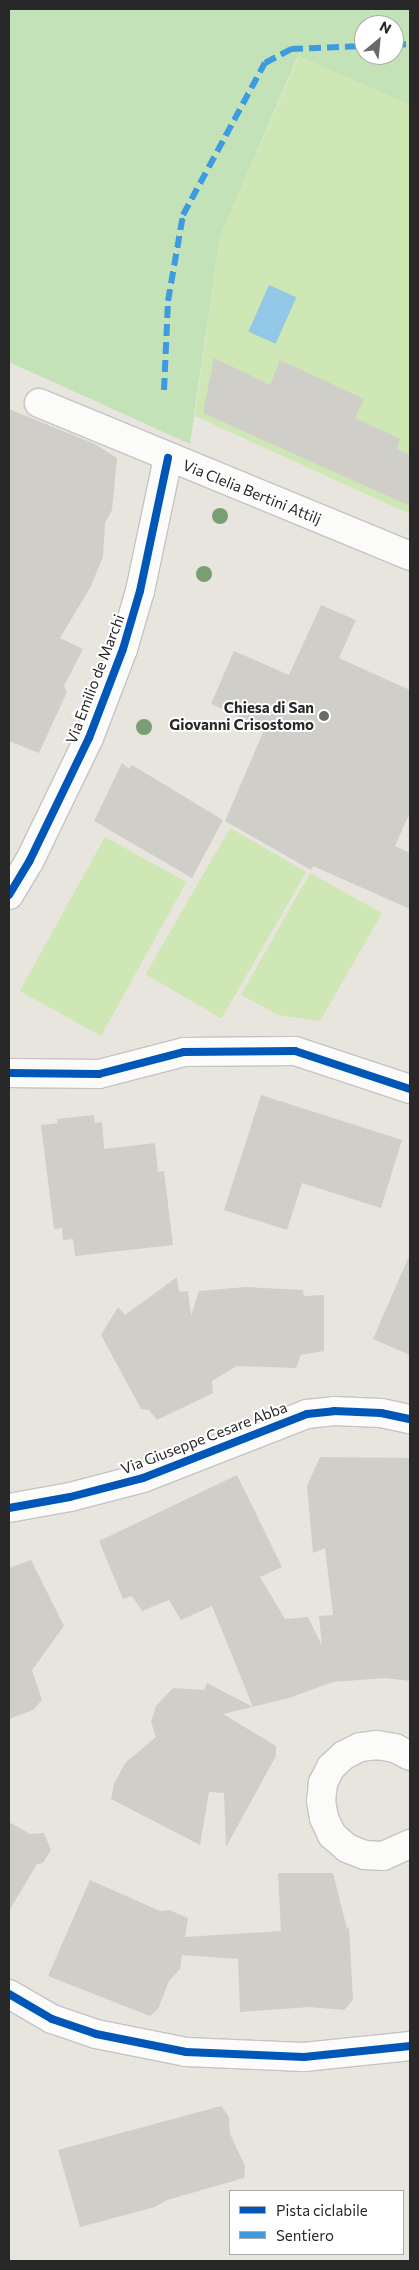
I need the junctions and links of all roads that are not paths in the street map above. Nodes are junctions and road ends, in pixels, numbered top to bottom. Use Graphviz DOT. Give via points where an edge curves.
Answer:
graph roads {
  1 [pos="39,403"];
  2 [pos="168,458"];
  3 [pos="410,556"];
  4 [pos="9,895"];
  5 [pos="9,1073"];
  6 [pos="410,1089"];
  7 [pos="410,1419"];
  8 [pos="9,1508"];
  9 [pos="410,1756"];
  10 [pos="410,1844"];
  11 [pos="9,1994"];
  12 [pos="410,2046"];
  1 -- 2 [label="street, Via Clelia Bertini Attilj"];
  2 -- 3 [label="street, Via Clelia Bertini Attilj"];
  2 -- 4 [label="street, Via Emilio de Marchi" via="140,591 123,649 89,738 29,862"];
  5 -- 6 [label="street" via="99,1074 184,1052 295,1051"];
  7 -- 8 [label="street, Via Giuseppe Cesare Abba" via="380,1413 334,1411 307,1414 143,1478 70,1497"];
  9 -- 10 [label="street" via="395,1748 377,1745 360,1747 344,1755 323,1783 321,1801 332,1835 347,1848 364,1855 383,1856"];
  11 -- 12 [label="street" via="52,2019 96,2034 186,2052 304,2058"];
}
